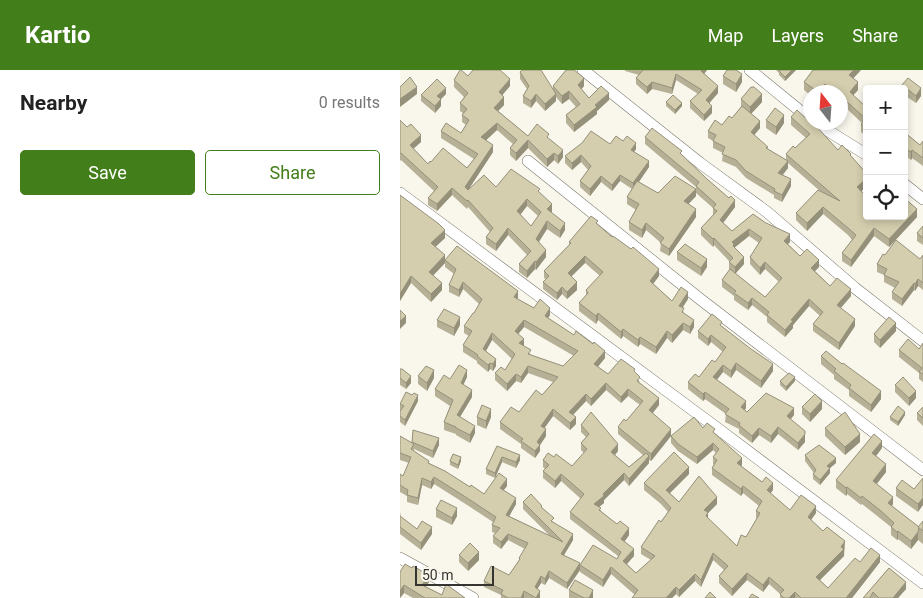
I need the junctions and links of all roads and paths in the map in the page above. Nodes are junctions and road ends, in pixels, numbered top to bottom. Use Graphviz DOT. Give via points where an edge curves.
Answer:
graph roads {
  1 [pos="583,70"];
  2 [pos="750,70"];
  3 [pos="803,113"];
  4 [pos="827,130"];
  5 [pos="863,153"];
  6 [pos="528,161"];
  7 [pos="908,187"];
  8 [pos="400,193"];
  9 [pos="923,200"];
  10 [pos="923,341"];
  11 [pos="923,470"];
  12 [pos="400,558"];
  13 [pos="923,583"];
  14 [pos="473,598"];
  1 -- 10 [label="street" via="767,212"];
  2 -- 3 [label="street"];
  4 -- 5 [label="street"];
  6 -- 11 [label="street" via="700,300"];
  7 -- 9 [label="street"];
  8 -- 13 [label="street"];
  12 -- 14 [label="street"];
}
